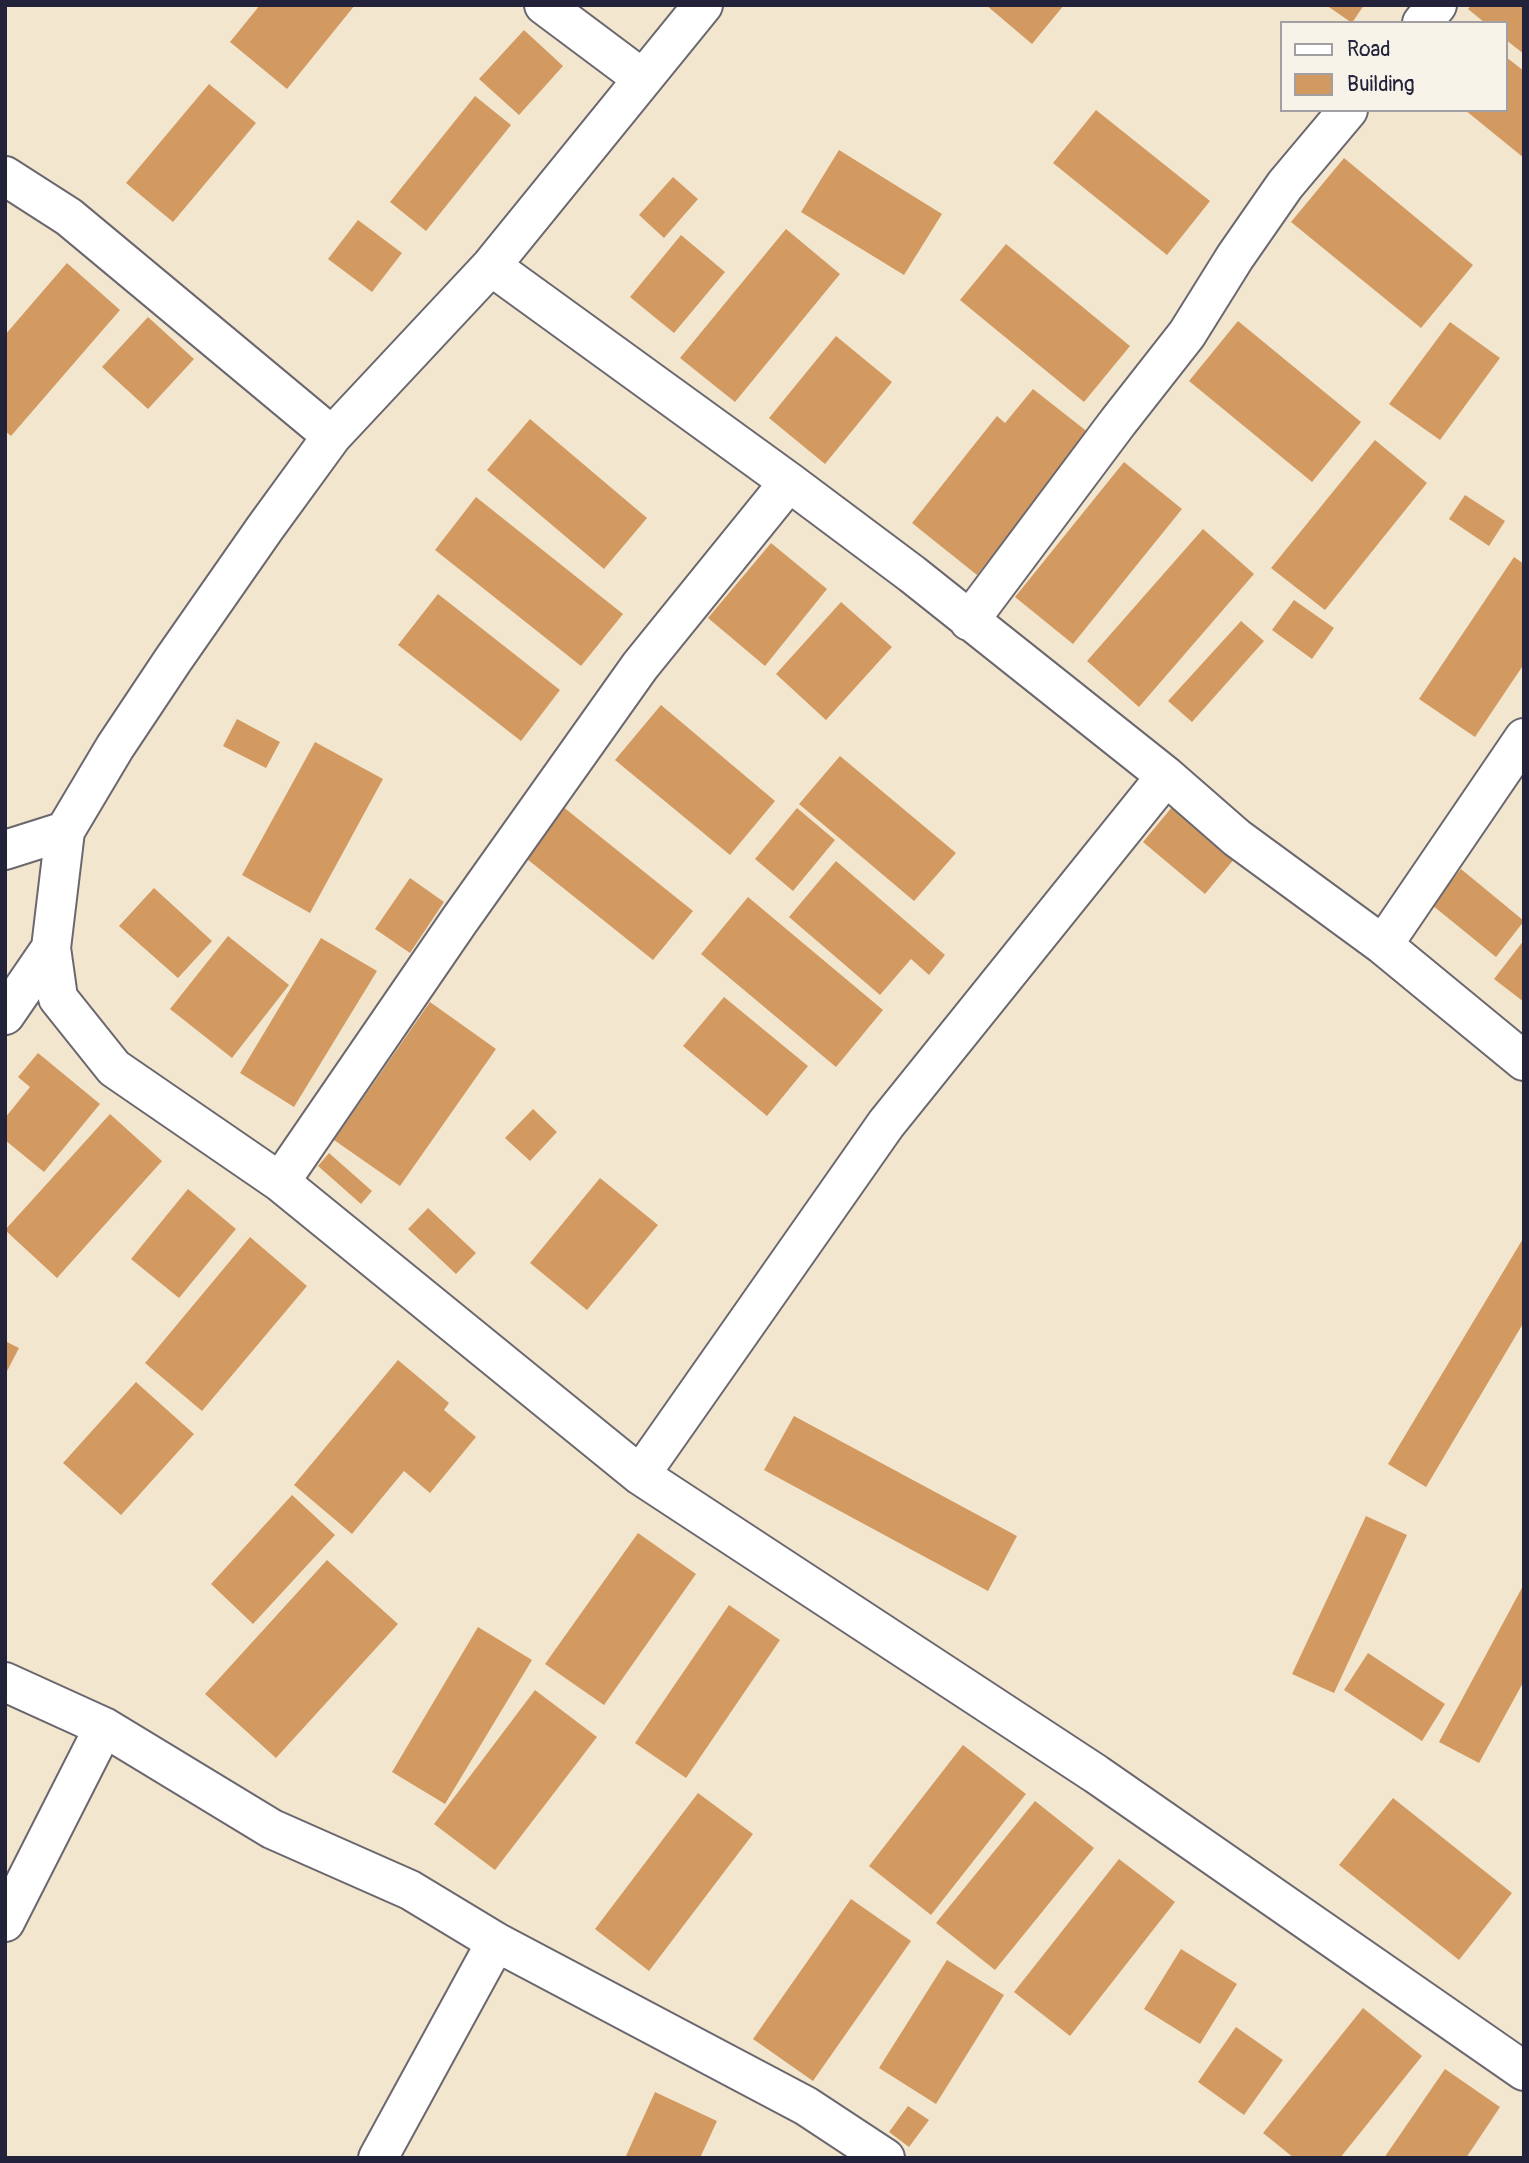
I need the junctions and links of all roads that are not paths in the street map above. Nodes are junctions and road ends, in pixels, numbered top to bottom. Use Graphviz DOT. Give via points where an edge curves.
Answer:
graph roads {
  1 [pos="544,5"];
  2 [pos="703,5"];
  3 [pos="1437,5"];
  4 [pos="1424,21"];
  5 [pos="643,79"];
  6 [pos="1346,112"];
  7 [pos="5,176"];
  8 [pos="491,266"];
  9 [pos="332,436"];
  10 [pos="789,482"];
  11 [pos="969,621"];
  12 [pos="1524,738"];
  13 [pos="1166,776"];
  14 [pos="65,831"];
  15 [pos="5,850"];
  16 [pos="1382,946"];
  17 [pos="51,948"];
  18 [pos="5,1015"];
  19 [pos="1524,1061"];
  20 [pos="280,1182"];
  21 [pos="640,1475"];
  22 [pos="5,1682"];
  23 [pos="104,1727"];
  24 [pos="5,1922"];
  25 [pos="496,1942"];
  26 [pos="1524,2071"];
  27 [pos="870,2154"];
  28 [pos="378,2158"];
  1 -- 5 [label="street"];
  2 -- 5 [label="street"];
  3 -- 4 [label="street"];
  5 -- 8 [label="street"];
  6 -- 11 [label="street" via="1285,184 1187,334"];
  7 -- 9 [label="street" via="69,217"];
  8 -- 9 [label="street"];
  8 -- 10 [label="street"];
  9 -- 14 [label="street" via="173,660"];
  10 -- 11 [label="street"];
  10 -- 20 [label="street" via="639,666"];
  11 -- 13 [label="street"];
  12 -- 16 [label="street"];
  13 -- 16 [label="street" via="1237,838"];
  13 -- 21 [label="street" via="886,1124"];
  14 -- 15 [label="street"];
  14 -- 17 [label="street"];
  16 -- 19 [label="street"];
  17 -- 18 [label="street"];
  17 -- 20 [label="street" via="58,998 114,1069"];
  20 -- 21 [label="street"];
  21 -- 26 [label="street" via="1096,1774"];
  22 -- 23 [label="street"];
  23 -- 24 [label="street"];
  23 -- 25 [label="street" via="272,1829 410,1891"];
  25 -- 27 [label="street" via="806,2106"];
  25 -- 28 [label="street"];
}
